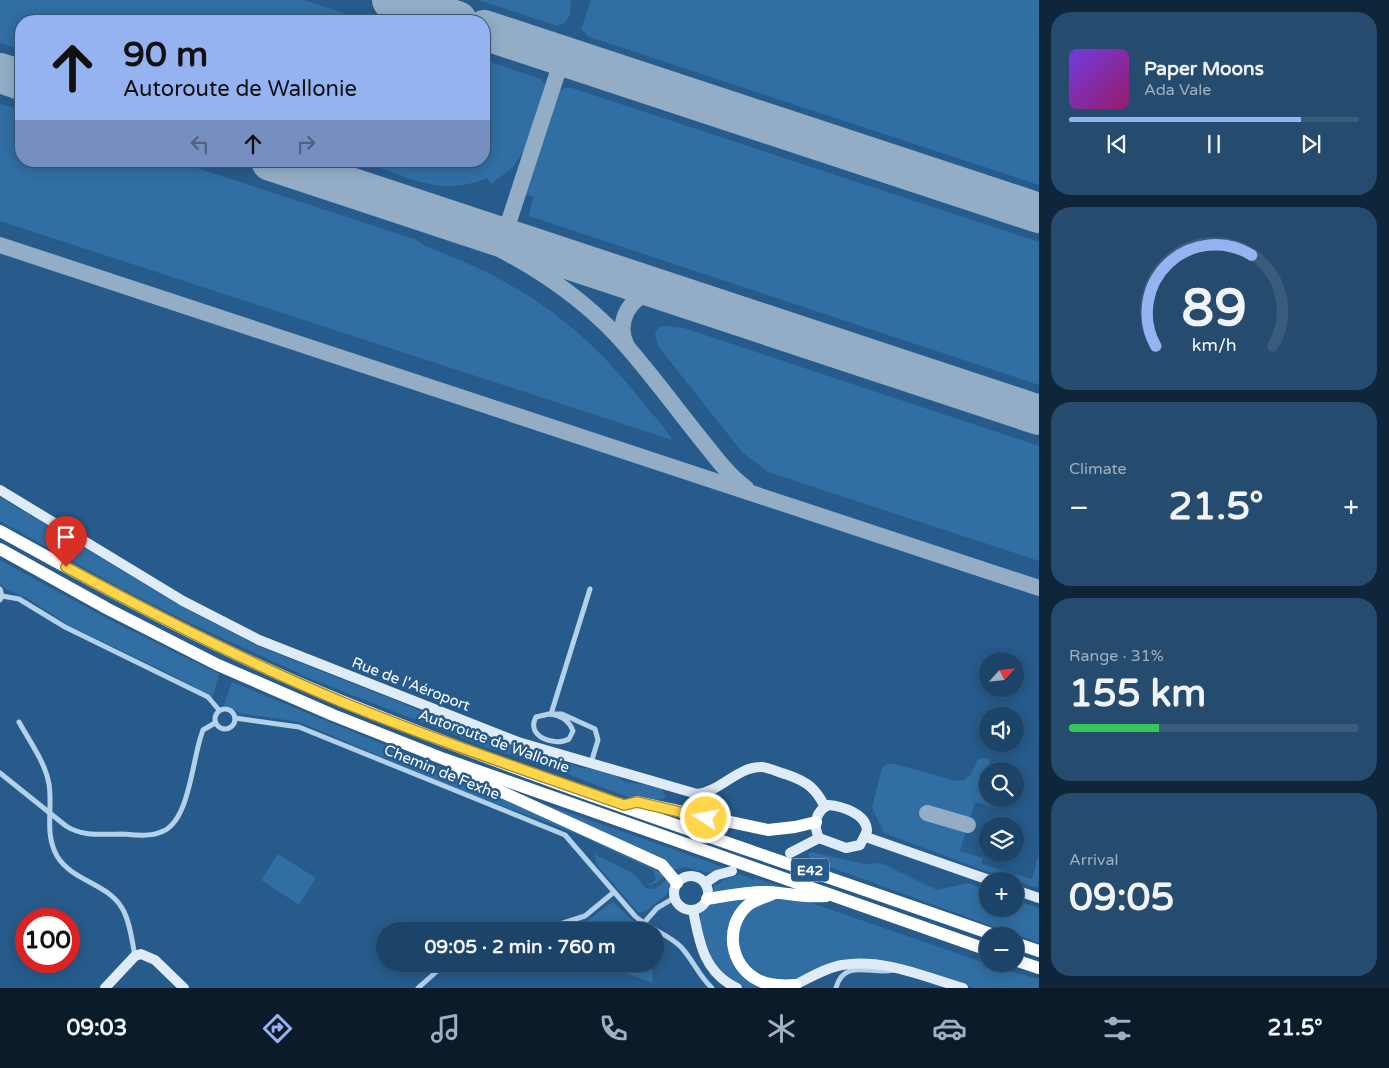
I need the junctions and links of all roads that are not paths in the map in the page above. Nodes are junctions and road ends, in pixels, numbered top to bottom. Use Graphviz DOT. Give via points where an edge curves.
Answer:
graph roads {
  1 [pos="0,490"];
  2 [pos="0,531"];
  3 [pos="0,549"];
  4 [pos="0,589"];
  5 [pos="590,589"];
  6 [pos="1,598"];
  7 [pos="219,710"];
  8 [pos="551,714"];
  9 [pos="235,718"];
  10 [pos="19,722"];
  11 [pos="215,723"];
  12 [pos="444,759"];
  13 [pos="590,764"];
  14 [pos="0,773"];
  15 [pos="624,805"];
  16 [pos="825,807"];
  17 [pos="50,813"];
  18 [pos="816,822"];
  19 [pos="866,837"];
  20 [pos="820,838"];
  21 [pos="790,853"];
  22 [pos="732,871"];
  23 [pos="979,876"];
  24 [pos="677,883"];
  25 [pos="705,883"];
  26 [pos="614,892"];
  27 [pos="775,893"];
  28 [pos="1024,893"];
  29 [pos="831,896"];
  30 [pos="674,898"];
  31 [pos="1039,898"];
  32 [pos="707,899"];
  33 [pos="693,910"];
  34 [pos="566,922"];
  35 [pos="641,922"];
  36 [pos="645,922"];
  37 [pos="979,930"];
  38 [pos="664,935"];
  39 [pos="1024,946"];
  40 [pos="979,947"];
  41 [pos="1039,951"];
  42 [pos="136,956"];
  43 [pos="1024,963"];
  44 [pos="1039,968"];
  45 [pos="897,969"];
  46 [pos="436,972"];
  47 [pos="792,986"];
  48 [pos="105,988"];
  49 [pos="184,988"];
  50 [pos="418,988"];
  51 [pos="712,988"];
  52 [pos="737,988"];
  53 [pos="836,988"];
  54 [pos="963,988"];
  1 -- 13 [label="street, Rue de l'Aéroport" via="239,631 494,733"];
  2 -- 15 [label="highway, Autoroute de Wallonie / E42" via="165,620 342,702"];
  3 -- 12 [label="highway, E42" via="218,665"];
  4 -- 6 [label="street, Chemin de Fexhe"];
  5 -- 8 [label="street"];
  6 -- 7 [label="street, Chemin de Fexhe" via="19,599 72,631 208,697"];
  7 -- 9 [label="street, Chemin de Fexhe" via="229,709"];
  7 -- 11 [label="street" via="214,716"];
  8 -- 8 [label="street" via="569,723 573,731 569,740 559,743 538,735 533,729 536,717"];
  8 -- 13 [label="street" via="562,714 595,729 598,740"];
  9 -- 11 [label="street, Chemin de Fexhe" via="232,726 225,729"];
  9 -- 26 [label="street, Chemin de Fexhe" via="299,727 565,835"];
  10 -- 17 [label="street" via="46,772"];
  11 -- 17 [label="street" via="202,733 182,810 176,823 168,829 151,834 87,834 70,829"];
  12 -- 24 [label="highway" via="455,771 662,866"];
  12 -- 29 [label="highway, E42"];
  13 -- 16 [label="street, Rue de l'Aéroport" via="697,794 762,767 806,782 813,787"];
  14 -- 17 [label="street"];
  15 -- 18 [label="highway" via="637,802 768,830"];
  15 -- 37 [label="highway, Autoroute de Wallonie / E42"];
  16 -- 18 [label="street"];
  16 -- 19 [label="street" via="832,805 861,817 867,826"];
  17 -- 42 [label="street" via="49,834 57,855 70,872 107,893 120,906"];
  18 -- 20 [label="street"];
  19 -- 20 [label="street" via="860,845 846,848"];
  19 -- 23 [label="street"];
  20 -- 21 [label="street"];
  22 -- 25 [label="street"];
  24 -- 25 [label="street" via="696,876"];
  24 -- 30 [label="street"];
  25 -- 32 [label="street"];
  26 -- 34 [label="street" via="585,916"];
  26 -- 35 [label="street, Chemin de Fexhe"];
  27 -- 29 [label="highway" via="810,898"];
  27 -- 32 [label="highway"];
  27 -- 47 [label="highway" via="752,902 743,910 734,928 733,944 742,968 756,980"];
  28 -- 31 [label="street"];
  29 -- 40 [label="highway, E42"];
  30 -- 33 [label="street" via="681,907"];
  30 -- 36 [label="street" via="662,904"];
  32 -- 33 [label="street"];
  33 -- 52 [label="street" via="706,961 722,979"];
  38 -- 51 [label="street" via="681,948"];
  39 -- 41 [label="highway"];
  42 -- 48 [label="street"];
  42 -- 49 [label="street" via="142,954 156,960"];
  43 -- 44 [label="highway"];
  45 -- 47 [label="street" via="866,964 842,965"];
  45 -- 53 [label="street" via="886,972 855,968 842,977"];
  45 -- 54 [label="street"];
  46 -- 50 [label="street"];
}
